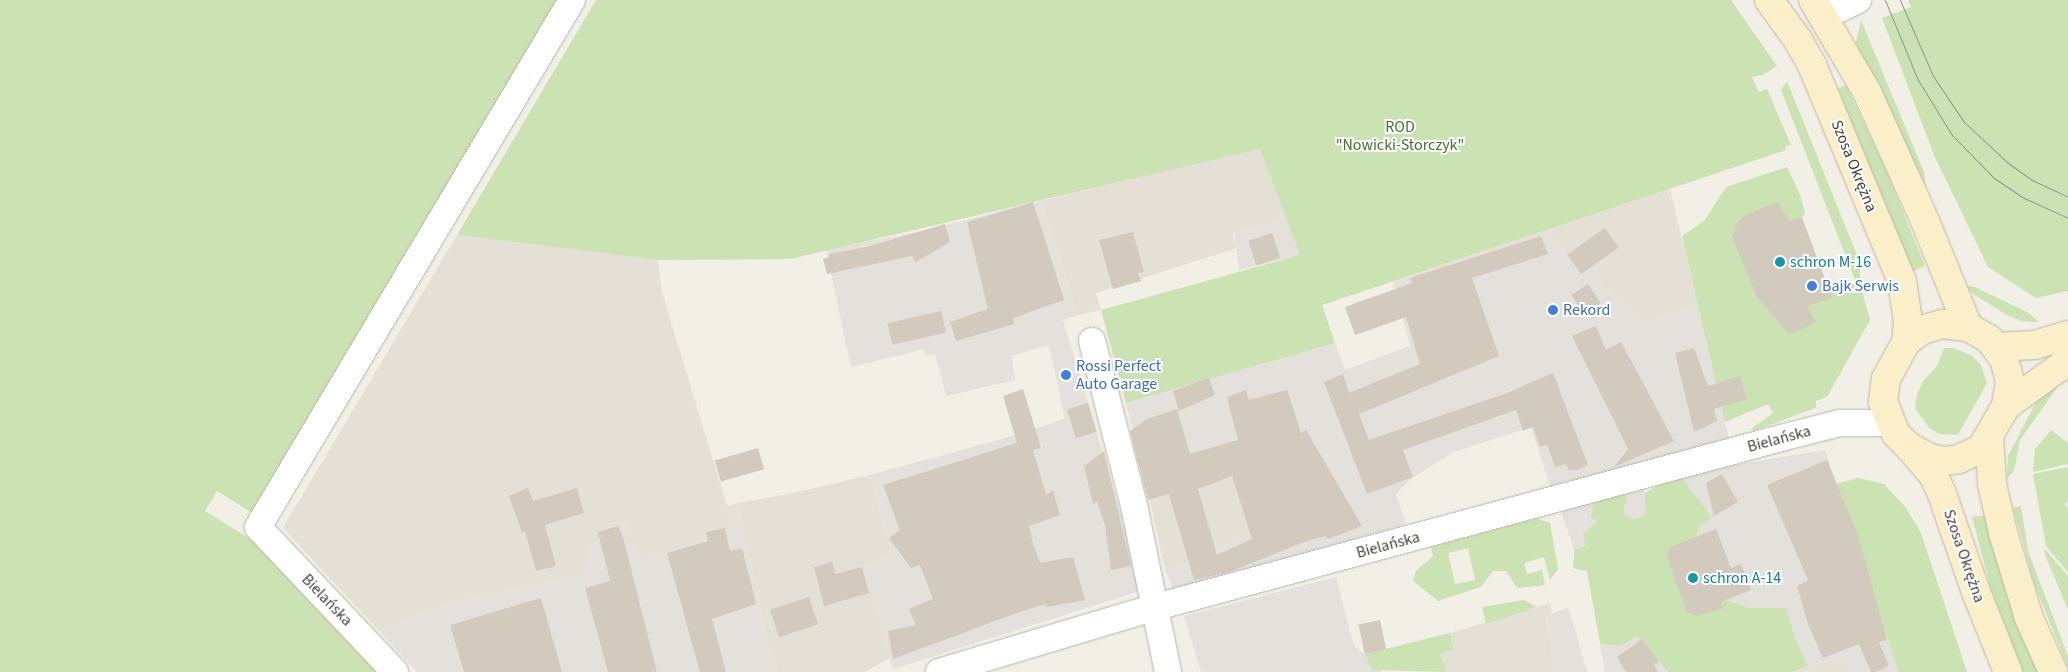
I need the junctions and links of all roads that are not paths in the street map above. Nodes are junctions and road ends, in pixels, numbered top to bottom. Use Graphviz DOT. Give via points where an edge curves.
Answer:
graph roads {
  1 [pos="572,0"];
  2 [pos="1769,0"];
  3 [pos="1858,0"];
  4 [pos="1819,8"];
  5 [pos="1968,327"];
  6 [pos="2068,335"];
  7 [pos="1092,341"];
  8 [pos="1996,347"];
  9 [pos="1903,349"];
  10 [pos="2068,361"];
  11 [pos="1883,392"];
  12 [pos="2006,406"];
  13 [pos="1888,423"];
  14 [pos="1840,424"];
  15 [pos="1989,437"];
  16 [pos="1909,447"];
  17 [pos="1156,607"];
  18 [pos="395,672"];
  19 [pos="939,672"];
  20 [pos="1168,672"];
  21 [pos="2008,672"];
  22 [pos="2052,672"];
  1 -- 18 [label="street, Bielańska" via="258,527"];
  2 -- 9 [label="street, Szosa Okrężna" via="1812,65 1902,281 1908,321"];
  3 -- 4 [label="street"];
  4 -- 5 [label="street" via="1867,92"];
  5 -- 8 [label="street"];
  5 -- 9 [label="street" via="1952,324 1934,326"];
  6 -- 8 [label="street" via="2035,345"];
  7 -- 17 [label="street"];
  8 -- 12 [label="street" via="2010,381"];
  9 -- 11 [label="street"];
  10 -- 12 [label="street"];
  11 -- 13 [label="street"];
  11 -- 14 [label="street, Bielańska"];
  12 -- 15 [label="street"];
  13 -- 14 [label="street, Bielańska"];
  13 -- 16 [label="street"];
  14 -- 17 [label="street, Bielańska"];
  15 -- 16 [label="street" via="1981,449 1960,459 1930,458"];
  15 -- 22 [label="street" via="1992,484 2003,533 2030,618"];
  16 -- 21 [label="street, Szosa Okrężna" via="1924,462 1938,485"];
  17 -- 19 [label="street, Bielańska"];
  17 -- 20 [label="street"];
}
